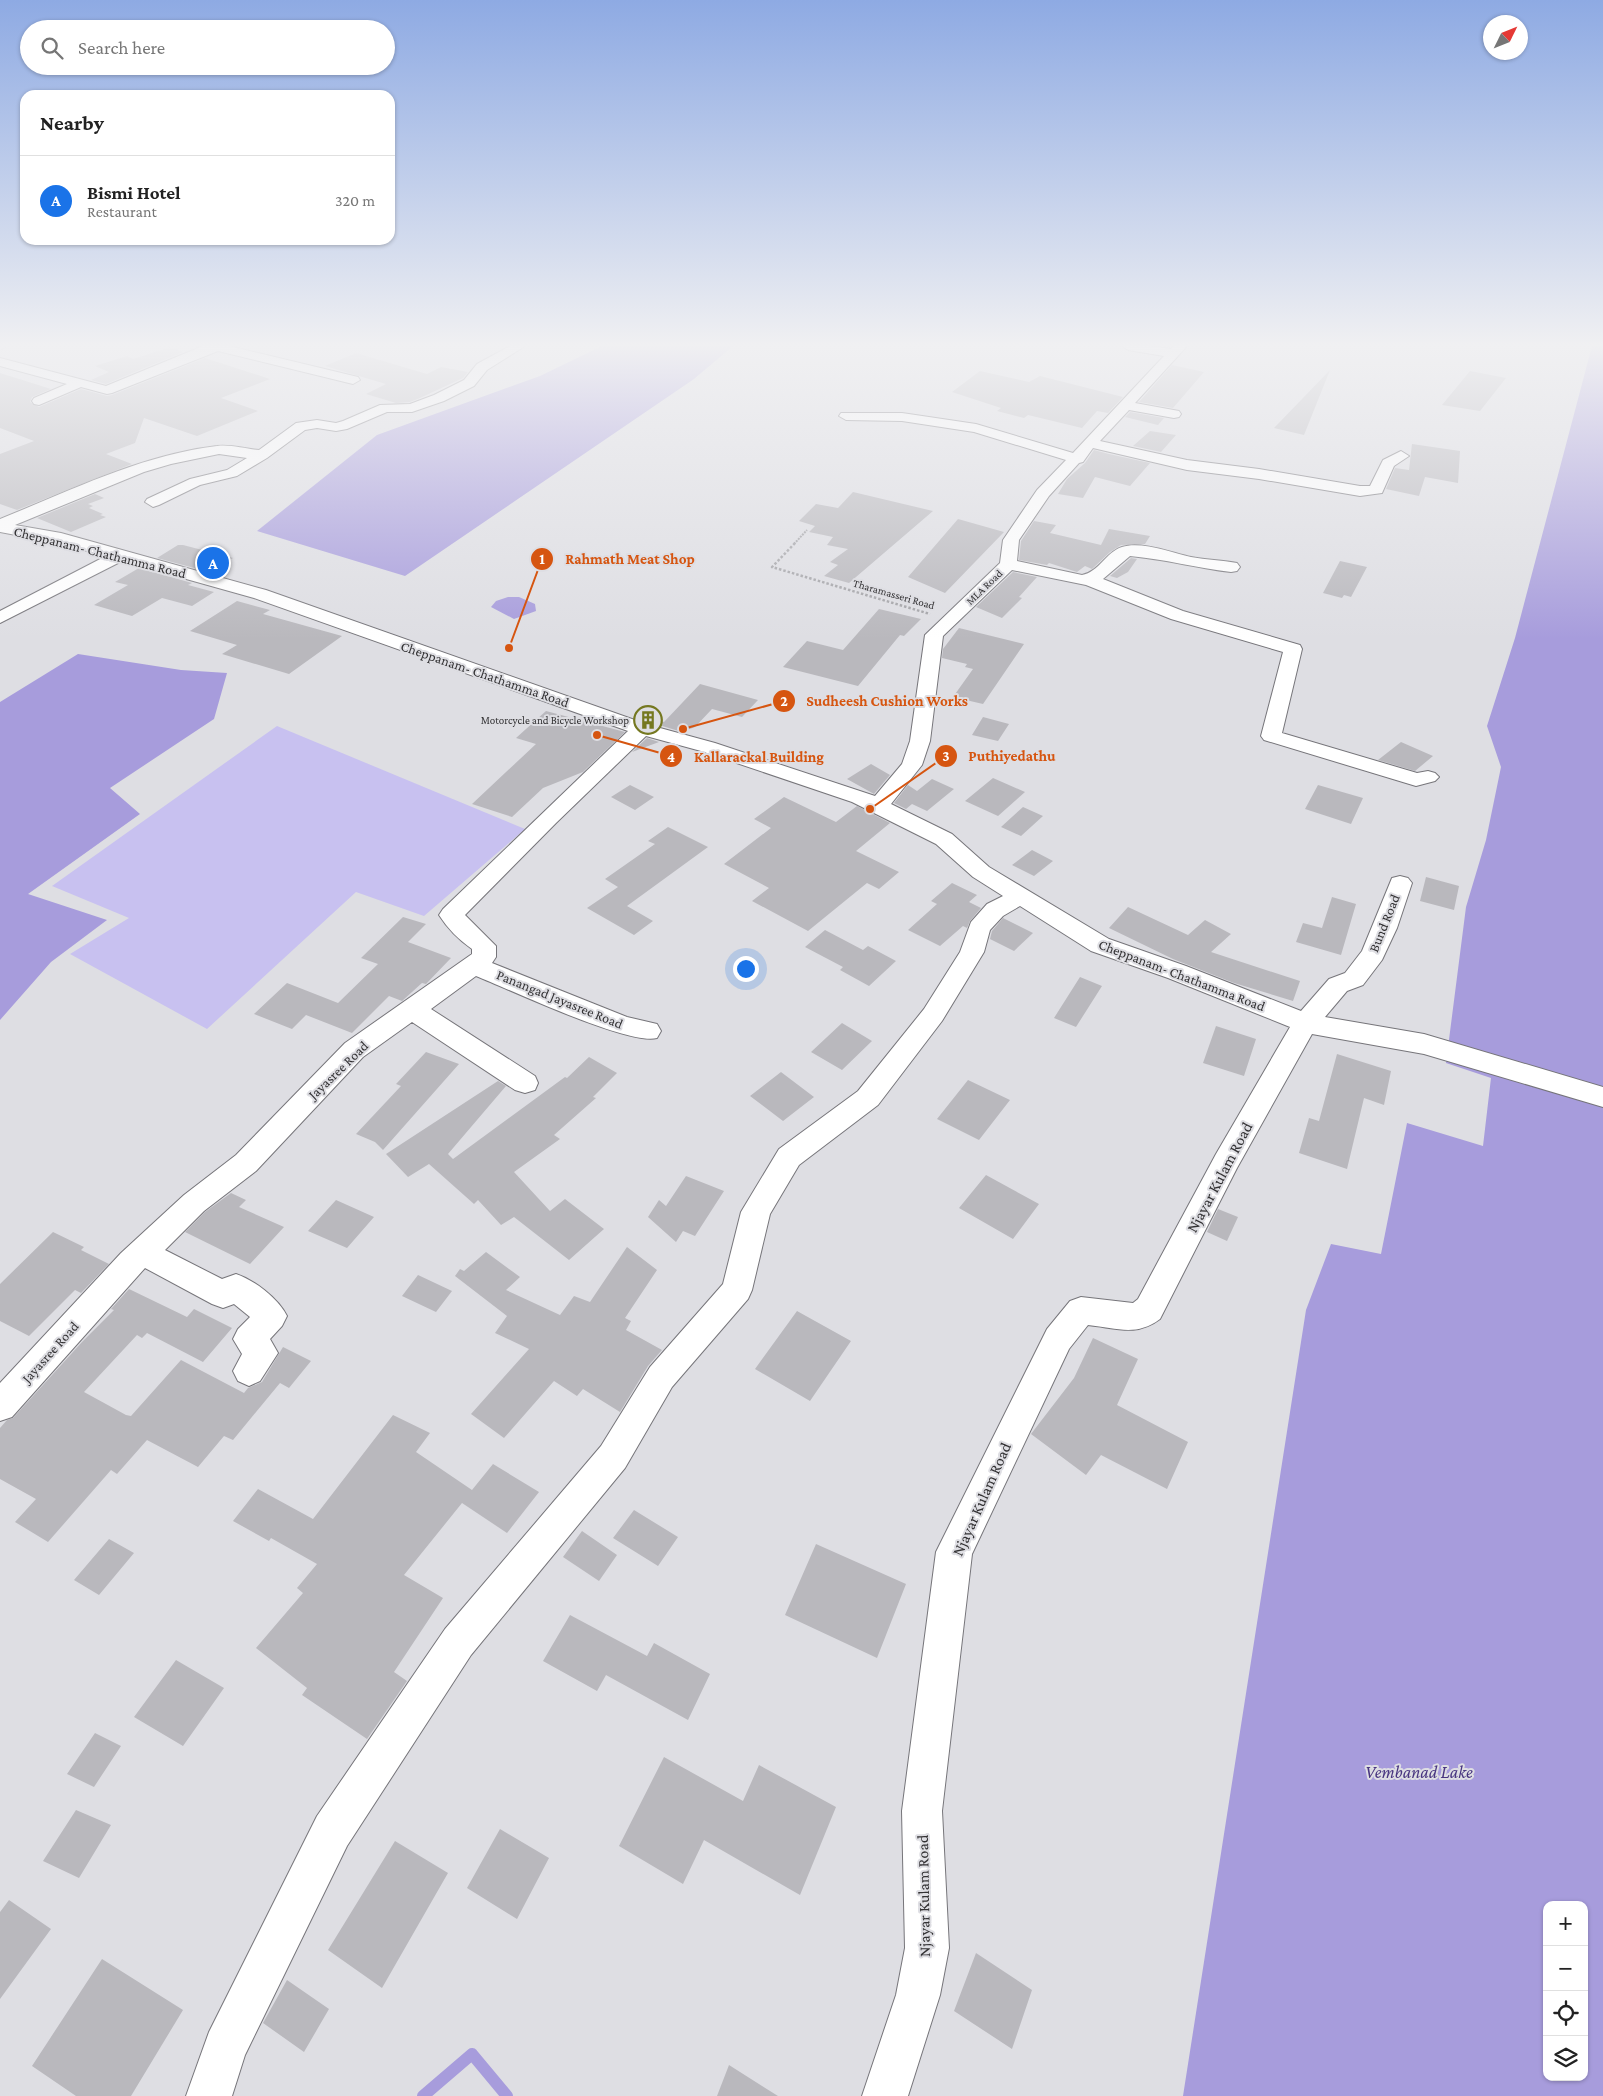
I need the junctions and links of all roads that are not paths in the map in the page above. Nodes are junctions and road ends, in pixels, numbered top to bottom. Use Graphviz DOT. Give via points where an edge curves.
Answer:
graph roads {
  1 [pos="277,444"];
  2 [pos="1030,444"];
  3 [pos="1090,444"];
  4 [pos="1095,444"];
  5 [pos="262,455"];
  6 [pos="1401,456"];
  7 [pos="1078,458"];
  8 [pos="153,502"];
  9 [pos="0,526"];
  10 [pos="119,556"];
  11 [pos="1008,564"];
  12 [pos="1231,567"];
  13 [pos="1087,579"];
  14 [pos="0,618"];
  15 [pos="642,729"];
  16 [pos="1428,777"];
  17 [pos="878,806"];
  18 [pos="1400,884"];
  19 [pos="1020,896"];
  20 [pos="473,965"];
  21 [pos="411,1009"];
  22 [pos="1305,1022"];
  23 [pos="648,1031"];
  24 [pos="525,1083"];
  25 [pos="1603,1097"];
  26 [pos="142,1252"];
  27 [pos="249,1371"];
  28 [pos="0,1406"];
  29 [pos="209,2096"];
  30 [pos="885,2096"];
  1 -- 5 [label="street"];
  2 -- 7 [label="street"];
  3 -- 7 [label="street, MLA Road"];
  4 -- 6 [label="street" via="1186,465 1360,491 1376,490 1388,463"];
  5 -- 8 [label="street" via="232,472 195,482"];
  5 -- 9 [label="street" via="219,450 168,460"];
  7 -- 11 [label="street, MLA Road" via="1043,493 1011,540"];
  9 -- 10 [label="street, Cheppanam- Chathamma Road"];
  10 -- 14 [label="street"];
  10 -- 15 [label="street, Cheppanam- Chathamma Road" via="260,594"];
  11 -- 13 [label="street"];
  11 -- 17 [label="street, MLA Road" via="934,635 920,741 912,765"];
  12 -- 13 [label="street" via="1127,551 1095,578"];
  13 -- 16 [label="street" via="1160,608 1293,648 1271,736 1416,780"];
  15 -- 17 [label="street, Cheppanam- Chathamma Road" via="708,747 860,797"];
  15 -- 20 [label="street, Jayasree Road" via="451,914 468,934 484,946 484,957"];
  17 -- 19 [label="street, Cheppanam- Chathamma Road" via="944,839 981,872"];
  18 -- 22 [label="street, Bund Road" via="1373,954 1354,979 1338,985"];
  19 -- 22 [label="street, Cheppanam- Chathamma Road" via="1100,945"];
  19 -- 29 [label="street" via="995,910 979,928 972,952 933,1015 868,1098 789,1157 756,1212 737,1290 661,1377 613,1457 458,1642 332,1831 225,2048"];
  20 -- 21 [label="street, Jayasree Road"];
  20 -- 23 [label="street, Panangad Jayasree Road" via="622,1025"];
  21 -- 24 [label="street"];
  21 -- 26 [label="street, Jayasree Road" via="354,1050 246,1163 194,1203"];
  22 -- 25 [label="street, Cheppanam- Chathamma Road" via="1424,1044"];
  22 -- 30 [label="street, Njayar Kulam Road" via="1226,1162 1149,1309 1138,1317 1081,1311 1058,1339 954,1552 922,1811 927,1948 918,1995"];
  26 -- 27 [label="street" via="223,1295 236,1287 271,1316 249,1339 262,1354"];
  26 -- 28 [label="street, Jayasree Road"];
}
